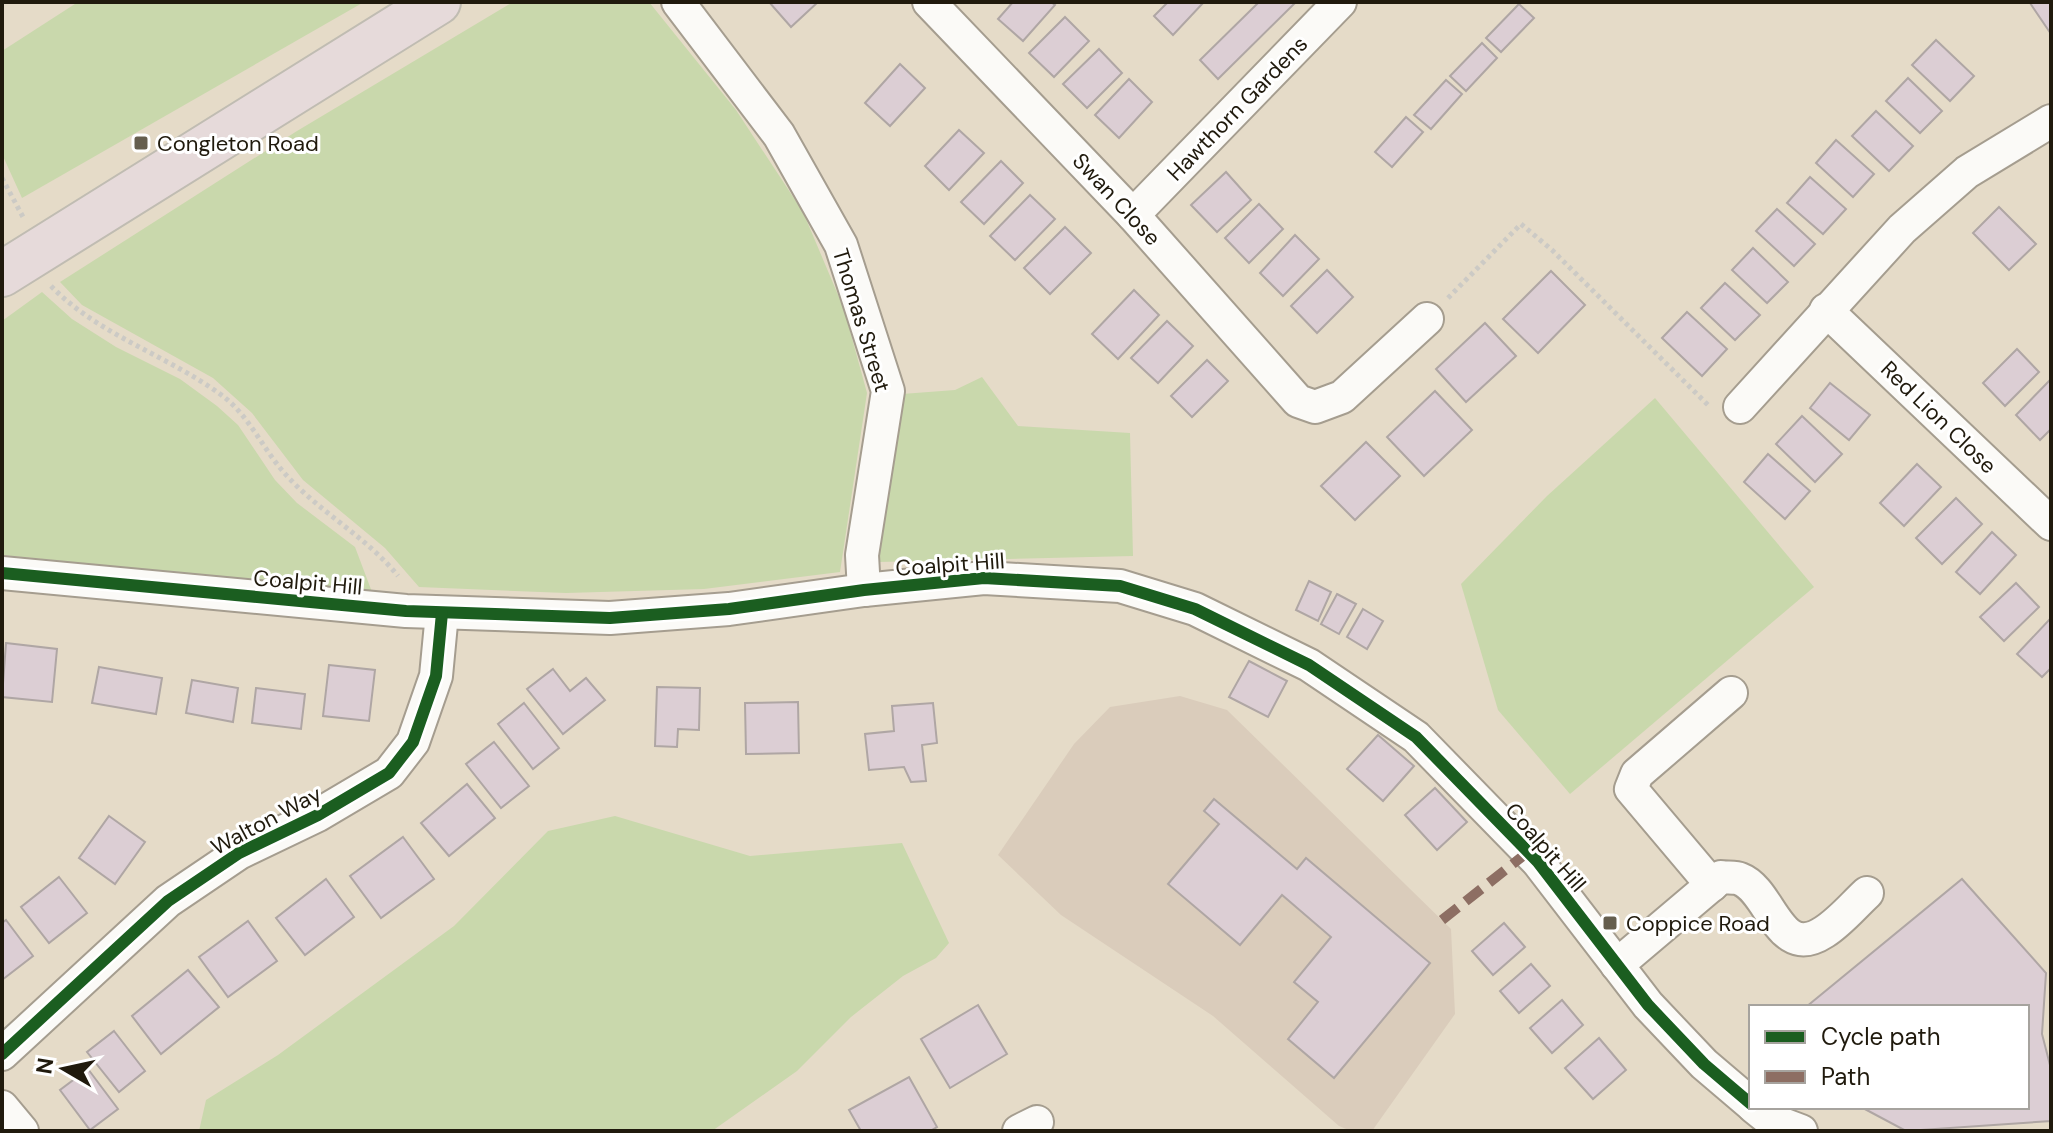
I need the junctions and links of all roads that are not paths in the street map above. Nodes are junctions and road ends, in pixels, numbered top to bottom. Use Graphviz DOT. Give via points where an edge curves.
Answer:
graph roads {
  1 [pos="438,2"];
  2 [pos="678,2"];
  3 [pos="929,2"];
  4 [pos="1340,2"];
  5 [pos="2051,121"];
  6 [pos="1133,215"];
  7 [pos="14,266"];
  8 [pos="1826,310"];
  9 [pos="1427,319"];
  10 [pos="1740,407"];
  11 [pos="2051,524"];
  12 [pos="2,573"];
  13 [pos="864,590"];
  14 [pos="442,613"];
  15 [pos="1731,693"];
  16 [pos="1712,885"];
  17 [pos="1867,893"];
  18 [pos="1617,965"];
  19 [pos="2,1054"];
  20 [pos="1749,1103"];
  21 [pos="2,1107"];
  22 [pos="1757,1109"];
  23 [pos="22,1131"];
  24 [pos="1801,1131"];
  1 -- 7 [label="highway"];
  2 -- 13 [label="street, Thomas Street" via="779,135 841,245 888,391 862,555"];
  3 -- 6 [label="street, Swan Close"];
  4 -- 6 [label="street, Hawthorn Gardens"];
  5 -- 8 [label="street" via="1967,172 1902,229"];
  6 -- 9 [label="street, Swan Close" via="1298,401 1315,407 1342,397"];
  8 -- 10 [label="street"];
  8 -- 11 [label="street, Red Lion Close"];
  12 -- 14 [label="street, Coalpit Hill"];
  13 -- 14 [label="street, Coalpit Hill" via="729,609 610,618"];
  13 -- 18 [label="street, Coalpit Hill" via="984,578 1120,586 1195,609 1309,665 1416,737 1538,862"];
  14 -- 19 [label="street, Walton Way" via="436,676 413,742 389,773 239,853 168,901"];
  15 -- 16 [label="street" via="1637,774 1631,789"];
  16 -- 17 [label="street" via="1721,877 1739,878 1757,892 1785,934 1802,939 1823,933"];
  16 -- 18 [label="street"];
  18 -- 20 [label="street, Coalpit Hill" via="1704,1064"];
  21 -- 23 [label="street"];
  22 -- 24 [label="street, Coalpit Hill"];
}
